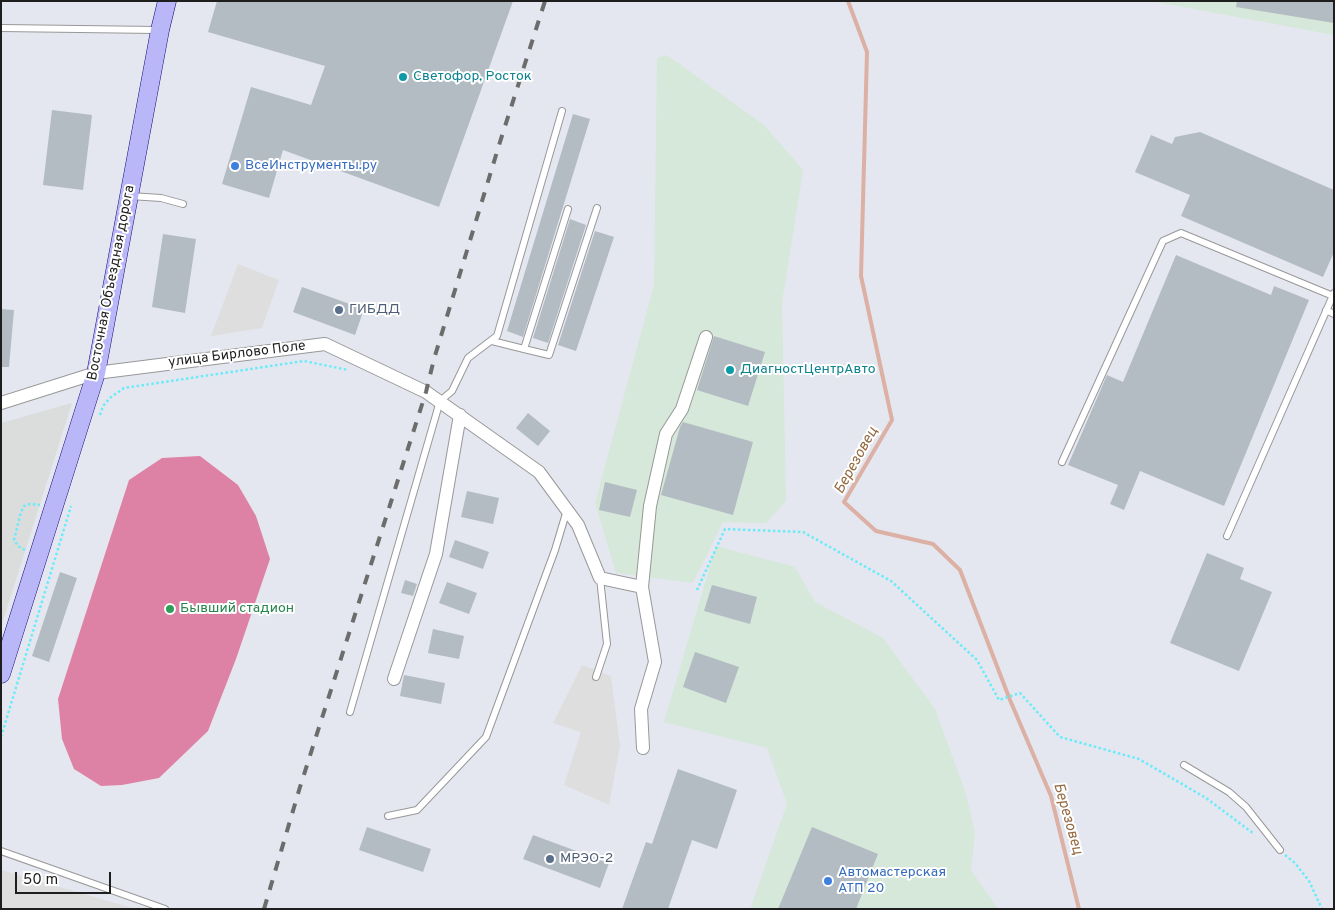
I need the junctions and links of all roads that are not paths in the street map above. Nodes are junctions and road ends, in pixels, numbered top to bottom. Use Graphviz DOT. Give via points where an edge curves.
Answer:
graph roads {
  1 [pos="168,1"];
  2 [pos="1,28"];
  3 [pos="160,30"];
  4 [pos="562,112"];
  5 [pos="129,196"];
  6 [pos="183,204"];
  7 [pos="597,208"];
  8 [pos="568,209"];
  9 [pos="1333,294"];
  10 [pos="1326,310"];
  11 [pos="1334,314"];
  12 [pos="706,337"];
  13 [pos="492,341"];
  14 [pos="524,349"];
  15 [pos="96,373"];
  16 [pos="440,401"];
  17 [pos="1,403"];
  18 [pos="460,415"];
  19 [pos="1062,462"];
  20 [pos="568,508"];
  21 [pos="1227,536"];
  22 [pos="600,578"];
  23 [pos="642,587"];
  24 [pos="1,674"];
  25 [pos="596,677"];
  26 [pos="394,679"];
  27 [pos="350,712"];
  28 [pos="643,748"];
  29 [pos="1184,765"];
  30 [pos="388,816"];
  31 [pos="1280,850"];
  32 [pos="1,851"];
  33 [pos="165,909"];
  1 -- 3 [label="main road, Восточная Объездная дорога"];
  2 -- 3 [label="lane"];
  3 -- 5 [label="main road, Восточная Объездная дорога"];
  4 -- 13 [label="lane" via="497,336"];
  5 -- 6 [label="lane" via="161,198"];
  5 -- 15 [label="main road, Восточная Объездная дорога"];
  7 -- 14 [label="lane" via="549,355"];
  8 -- 14 [label="lane"];
  9 -- 10 [label="lane"];
  9 -- 19 [label="lane" via="1181,233 1163,241"];
  10 -- 11 [label="lane"];
  10 -- 21 [label="lane"];
  12 -- 23 [label="street" via="682,409 666,434 650,506"];
  13 -- 14 [label="lane"];
  13 -- 16 [label="lane" via="468,358 452,391"];
  15 -- 16 [label="street, улица Бирлово Поле" via="324,344"];
  15 -- 17 [label="street, улица Бирлово Поле"];
  15 -- 24 [label="main road, Восточная Объездная дорога"];
  16 -- 18 [label="street, улица Бирлово Поле"];
  16 -- 27 [label="lane"];
  18 -- 20 [label="street, улица Бирлово Поле" via="539,472"];
  18 -- 26 [label="street" via="436,554"];
  20 -- 22 [label="street, улица Бирлово Поле"];
  20 -- 30 [label="lane" via="486,737 417,810"];
  22 -- 23 [label="street"];
  22 -- 25 [label="lane" via="607,644"];
  23 -- 28 [label="street" via="655,662 642,709"];
  29 -- 31 [label="lane" via="1229,792 1246,807"];
  32 -- 33 [label="lane"];
}
